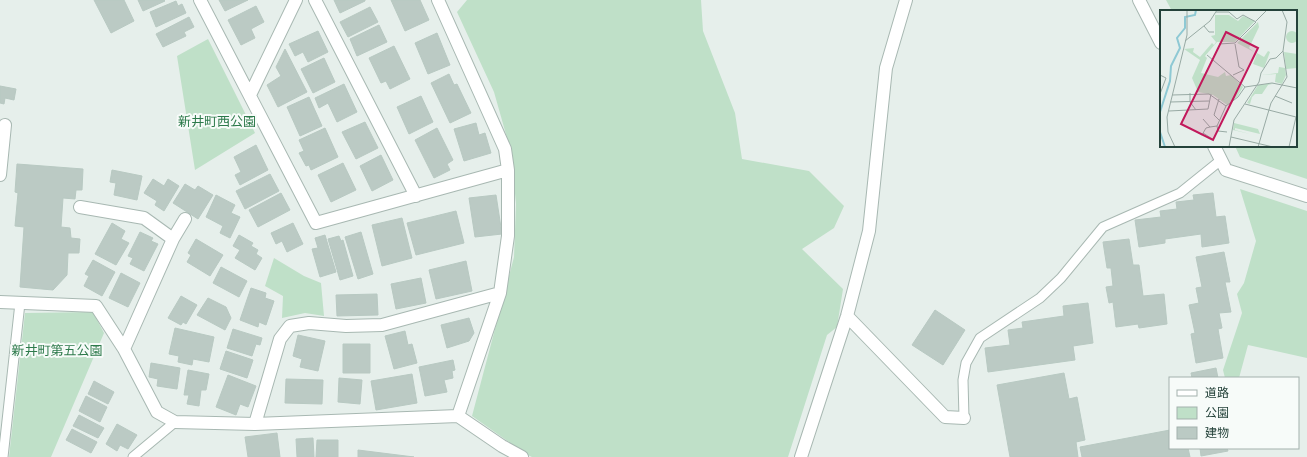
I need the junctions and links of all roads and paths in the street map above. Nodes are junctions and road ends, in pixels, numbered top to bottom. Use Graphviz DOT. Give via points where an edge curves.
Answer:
graph roads {
  1 [pos="200,0"];
  2 [pos="296,0"];
  3 [pos="315,0"];
  4 [pos="438,0"];
  5 [pos="906,0"];
  6 [pos="1139,0"];
  7 [pos="1160,41"];
  8 [pos="250,95"];
  9 [pos="5,125"];
  10 [pos="1214,147"];
  11 [pos="1221,160"];
  12 [pos="508,170"];
  13 [pos="0,175"];
  14 [pos="416,196"];
  15 [pos="1307,196"];
  16 [pos="80,207"];
  17 [pos="185,218"];
  18 [pos="172,239"];
  19 [pos="500,293"];
  20 [pos="0,302"];
  21 [pos="20,303"];
  22 [pos="848,316"];
  23 [pos="124,349"];
  24 [pos="458,416"];
  25 [pos="964,418"];
  26 [pos="175,422"];
  27 [pos="254,424"];
  28 [pos="3,457"];
  29 [pos="133,457"];
  30 [pos="522,457"];
  31 [pos="801,457"];
  1 -- 8 [label="street"];
  2 -- 8 [label="street"];
  3 -- 14 [label="street"];
  4 -- 12 [label="street" via="505,149"];
  5 -- 22 [label="street" via="886,68 868,231"];
  6 -- 7 [label="street"];
  8 -- 14 [label="street" via="316,223"];
  9 -- 13 [label="street"];
  10 -- 11 [label="street"];
  11 -- 15 [label="street" via="1226,170"];
  11 -- 25 [label="lane" via="1180,193 1103,227 1062,278 1040,298 980,338 966,363 963,380"];
  12 -- 14 [label="street"];
  12 -- 19 [label="street" via="508,236"];
  16 -- 18 [label="street" via="144,218"];
  17 -- 18 [label="street"];
  18 -- 23 [label="street"];
  19 -- 24 [label="street"];
  19 -- 27 [label="street" via="382,325 309,323 290,326 280,339"];
  20 -- 21 [label="street"];
  21 -- 23 [label="street" via="96,306"];
  21 -- 28 [label="lane"];
  22 -- 25 [label="street" via="945,417"];
  22 -- 31 [label="street"];
  23 -- 26 [label="street" via="157,412"];
  24 -- 27 [label="street"];
  24 -- 30 [label="street"];
  26 -- 27 [label="street"];
  26 -- 29 [label="lane"];
}
